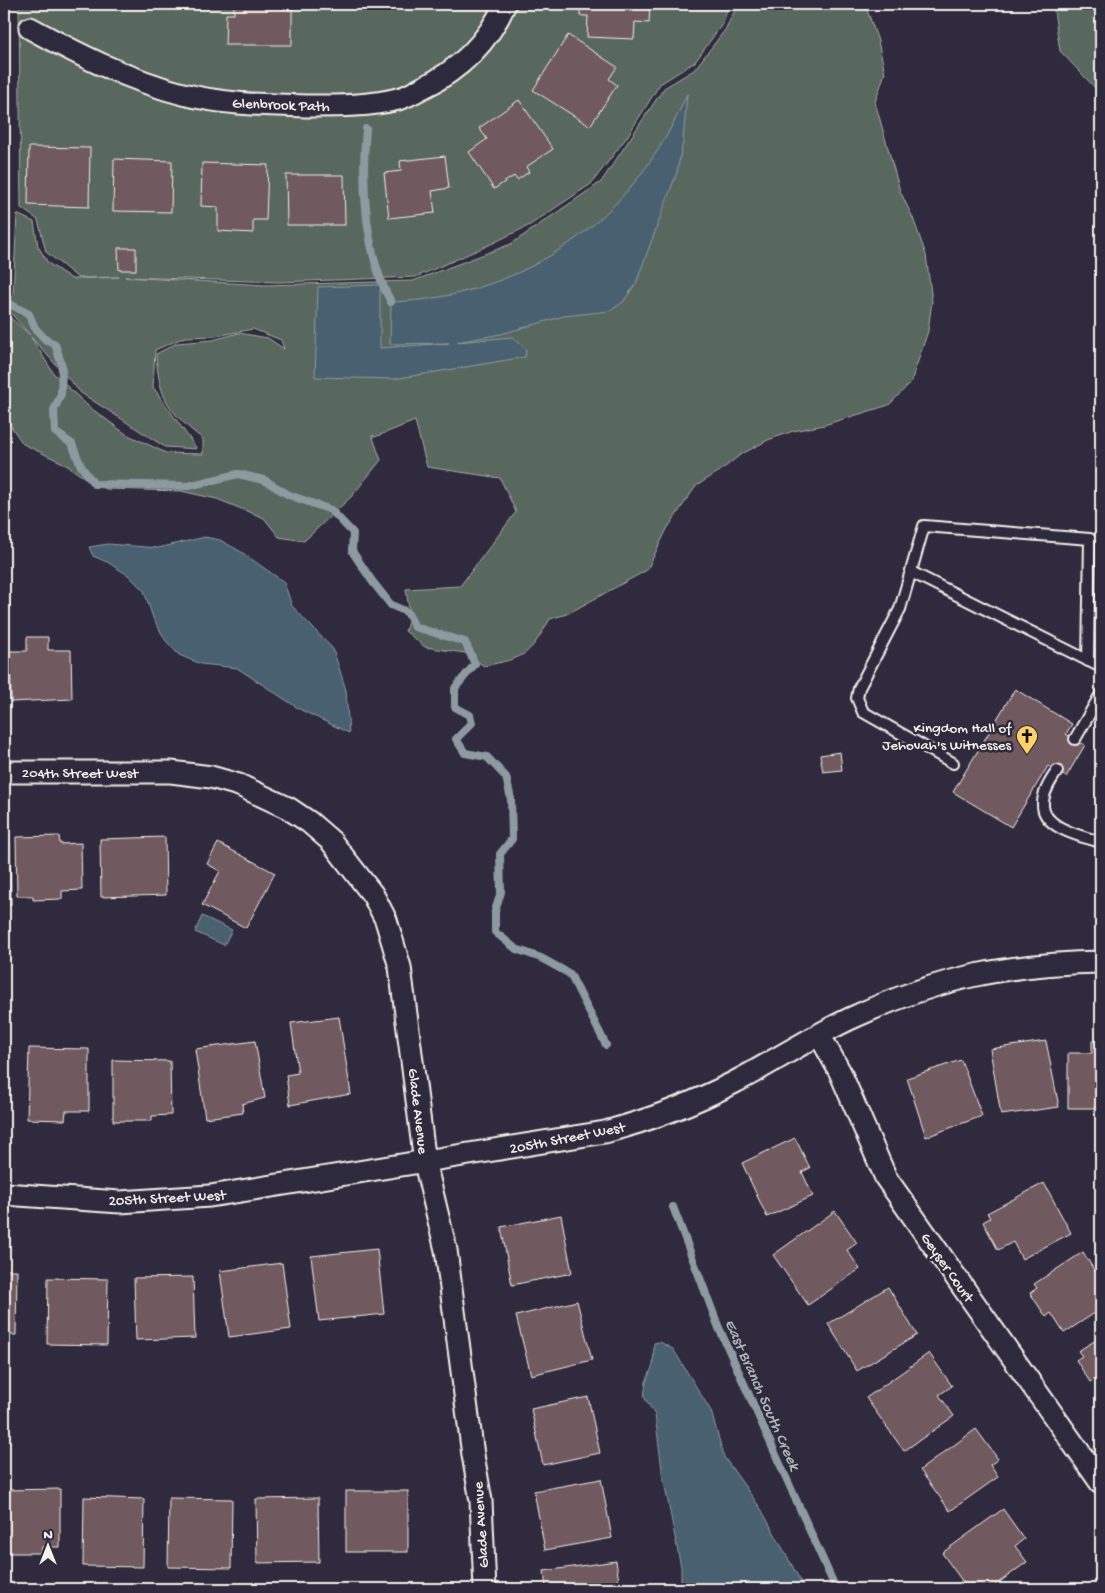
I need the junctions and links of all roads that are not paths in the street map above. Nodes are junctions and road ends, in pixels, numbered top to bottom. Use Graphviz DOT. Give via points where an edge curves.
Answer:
graph roads {
  1 [pos="505,4"];
  2 [pos="30,28"];
  3 [pos="911,572"];
  4 [pos="1088,660"];
  5 [pos="1101,667"];
  6 [pos="1101,694"];
  7 [pos="1075,739"];
  8 [pos="953,763"];
  9 [pos="1057,771"];
  10 [pos="4,772"];
  11 [pos="155,772"];
  12 [pos="1101,842"];
  13 [pos="1101,962"];
  14 [pos="820,1036"];
  15 [pos="425,1163"];
  16 [pos="4,1194"];
  17 [pos="1101,1483"];
  18 [pos="485,1589"];
  1 -- 2 [label="street, Glenbrook Path" via="496,23 469,58 440,80 400,99 367,104 278,106 228,103 183,94 94,62"];
  3 -- 4 [label="lane"];
  3 -- 4 [label="lane" via="924,526 1090,539"];
  3 -- 8 [label="lane" via="900,609 856,698 863,712"];
  4 -- 5 [label="lane"];
  6 -- 7 [label="lane"];
  9 -- 12 [label="lane" via="1042,804 1045,814 1053,823 1070,832"];
  10 -- 11 [label="street, 204th Street West"];
  11 -- 15 [label="street, Glade Avenue" via="179,772 211,778 265,796 309,822 332,841 352,866 386,920 396,950"];
  13 -- 14 [label="street, 205th Street West" via="1029,965 954,979 863,1013"];
  14 -- 15 [label="street, 205th Street West" via="703,1098 642,1122 605,1132"];
  14 -- 17 [label="street, Geyser Court" via="840,1072 886,1178"];
  15 -- 16 [label="street, 205th Street West" via="233,1193 160,1200 84,1200"];
  15 -- 18 [label="street, Glade Avenue" via="446,1250 456,1316 457,1346 481,1501"];
}
